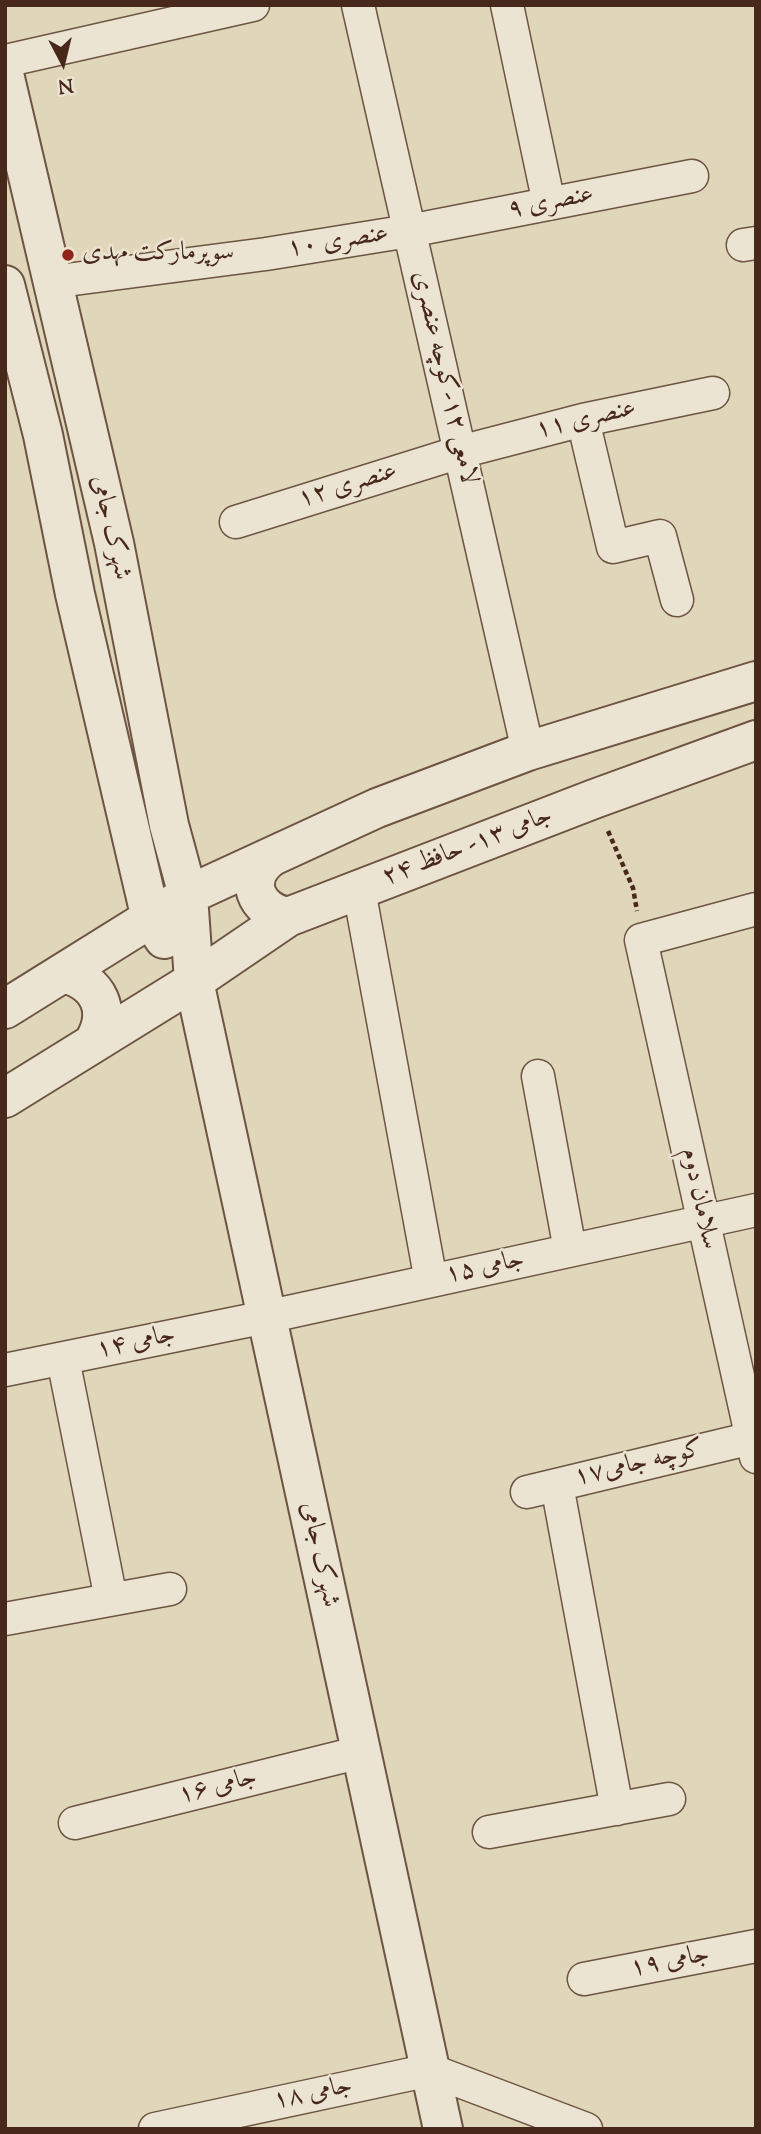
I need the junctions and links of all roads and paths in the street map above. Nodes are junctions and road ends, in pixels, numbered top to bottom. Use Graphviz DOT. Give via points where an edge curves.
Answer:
graph roads {
  1 [pos="254,5"];
  2 [pos="358,5"];
  3 [pos="507,5"];
  4 [pos="219,9"];
  5 [pos="5,61"];
  6 [pos="5,78"];
  7 [pos="692,176"];
  8 [pos="548,204"];
  9 [pos="409,232"];
  10 [pos="51,282"];
  11 [pos="5,285"];
  12 [pos="713,393"];
  13 [pos="583,420"];
  14 [pos="460,452"];
  15 [pos="236,522"];
  16 [pos="677,600"];
  17 [pos="756,681"];
  18 [pos="756,740"];
  19 [pos="528,751"];
  20 [pos="594,799"];
  21 [pos="271,857"];
  22 [pos="359,890"];
  23 [pos="188,895"];
  24 [pos="756,909"];
  25 [pos="288,917"];
  26 [pos="151,919"];
  27 [pos="641,940"];
  28 [pos="63,973"];
  29 [pos="194,981"];
  30 [pos="5,1009"];
  31 [pos="93,1043"];
  32 [pos="538,1076"];
  33 [pos="5,1098"];
  34 [pos="756,1210"];
  35 [pos="703,1221"];
  36 [pos="570,1250"];
  37 [pos="431,1281"];
  38 [pos="267,1317"];
  39 [pos="63,1359"];
  40 [pos="5,1370"];
  41 [pos="754,1448"];
  42 [pos="557,1485"];
  43 [pos="527,1492"];
  44 [pos="170,1588"];
  45 [pos="111,1599"];
  46 [pos="5,1619"];
  47 [pos="361,1752"];
  48 [pos="669,1799"];
  49 [pos="617,1809"];
  50 [pos="75,1823"];
  51 [pos="489,1832"];
  52 [pos="756,1946"];
  53 [pos="584,1979"];
  54 [pos="430,2070"];
  55 [pos="155,2129"];
  56 [pos="443,2129"];
  57 [pos="586,2129"];
  1 -- 4 [label="street"];
  2 -- 9 [label="street, لامعی ۱۲-کوچه عنصری"];
  3 -- 8 [label="street"];
  4 -- 5 [label="street"];
  6 -- 10 [label="street, شهرک جامی"];
  7 -- 8 [label="street, ۹ عنصری"];
  8 -- 9 [label="street, ۹ عنصری"];
  9 -- 10 [label="street, ۱۰ عنصری"];
  9 -- 14 [label="street, لامعی ۱۲-کوچه عنصری"];
  10 -- 23 [label="street, شهرک جامی" via="114,543 169,825"];
  11 -- 26 [label="street, شهرک جامی"];
  12 -- 13 [label="street, ۱۱ عنصری"];
  13 -- 14 [label="street, ۱۱ عنصری"];
  13 -- 16 [label="street" via="614,547 660,536"];
  14 -- 15 [label="street, ۱۲ عنصری"];
  14 -- 19 [label="street, لامعی ۱۲-کوچه عنصری"];
  17 -- 19 [label="street"];
  18 -- 20 [label="street, جامی ۱۳- حافظ ۲۴"];
  19 -- 21 [label="street" via="377,808"];
  20 -- 22 [label="street, جامی ۱۳- حافظ ۲۴"];
  20 -- 27 [label="path" via="633,888"];
  21 -- 23 [label="street"];
  21 -- 25 [label="street" via="258,870 259,900 276,915"];
  22 -- 25 [label="street, جامی ۱۳- حافظ ۲۴"];
  22 -- 37 [label="street"];
  23 -- 26 [label="street"];
  23 -- 29 [label="street, شهرک جامی"];
  24 -- 27 [label="street"];
  25 -- 29 [label="street, جامی ۱۳- حافظ ۲۴"];
  26 -- 28 [label="street"];
  26 -- 29 [label="street, شهرک جامی"];
  27 -- 35 [label="street, سلامان دوم"];
  28 -- 30 [label="street"];
  28 -- 31 [label="street" via="88,983 101,1004 102,1024"];
  29 -- 31 [label="street, جامی ۱۳- حافظ ۲۴"];
  29 -- 38 [label="street, شهرک جامی"];
  31 -- 33 [label="street, جامی ۱۳- حافظ ۲۴"];
  32 -- 36 [label="street"];
  34 -- 35 [label="street, ۱۵ جامی"];
  35 -- 36 [label="street, ۱۵ جامی"];
  35 -- 41 [label="street, سلامان دوم"];
  36 -- 37 [label="street, ۱۵ جامی"];
  37 -- 38 [label="street, ۱۵ جامی"];
  38 -- 39 [label="street, ۱۴ جامی"];
  38 -- 47 [label="street, شهرک جامی"];
  39 -- 40 [label="street, ۱۴ جامی"];
  39 -- 45 [label="street"];
  41 -- 42 [label="street, کوچه جامی۱۷"];
  42 -- 43 [label="street, کوچه جامی۱۷"];
  42 -- 49 [label="street"];
  44 -- 45 [label="street"];
  45 -- 46 [label="street"];
  47 -- 50 [label="street, ۱۶ جامی"];
  47 -- 54 [label="street, شهرک جامی"];
  48 -- 49 [label="street"];
  49 -- 51 [label="street"];
  52 -- 53 [label="street, ۱۹ جامی"];
  54 -- 55 [label="street, ۱۸ جامی"];
  54 -- 56 [label="street, شهرک جامی"];
  54 -- 57 [label="street"];
}
